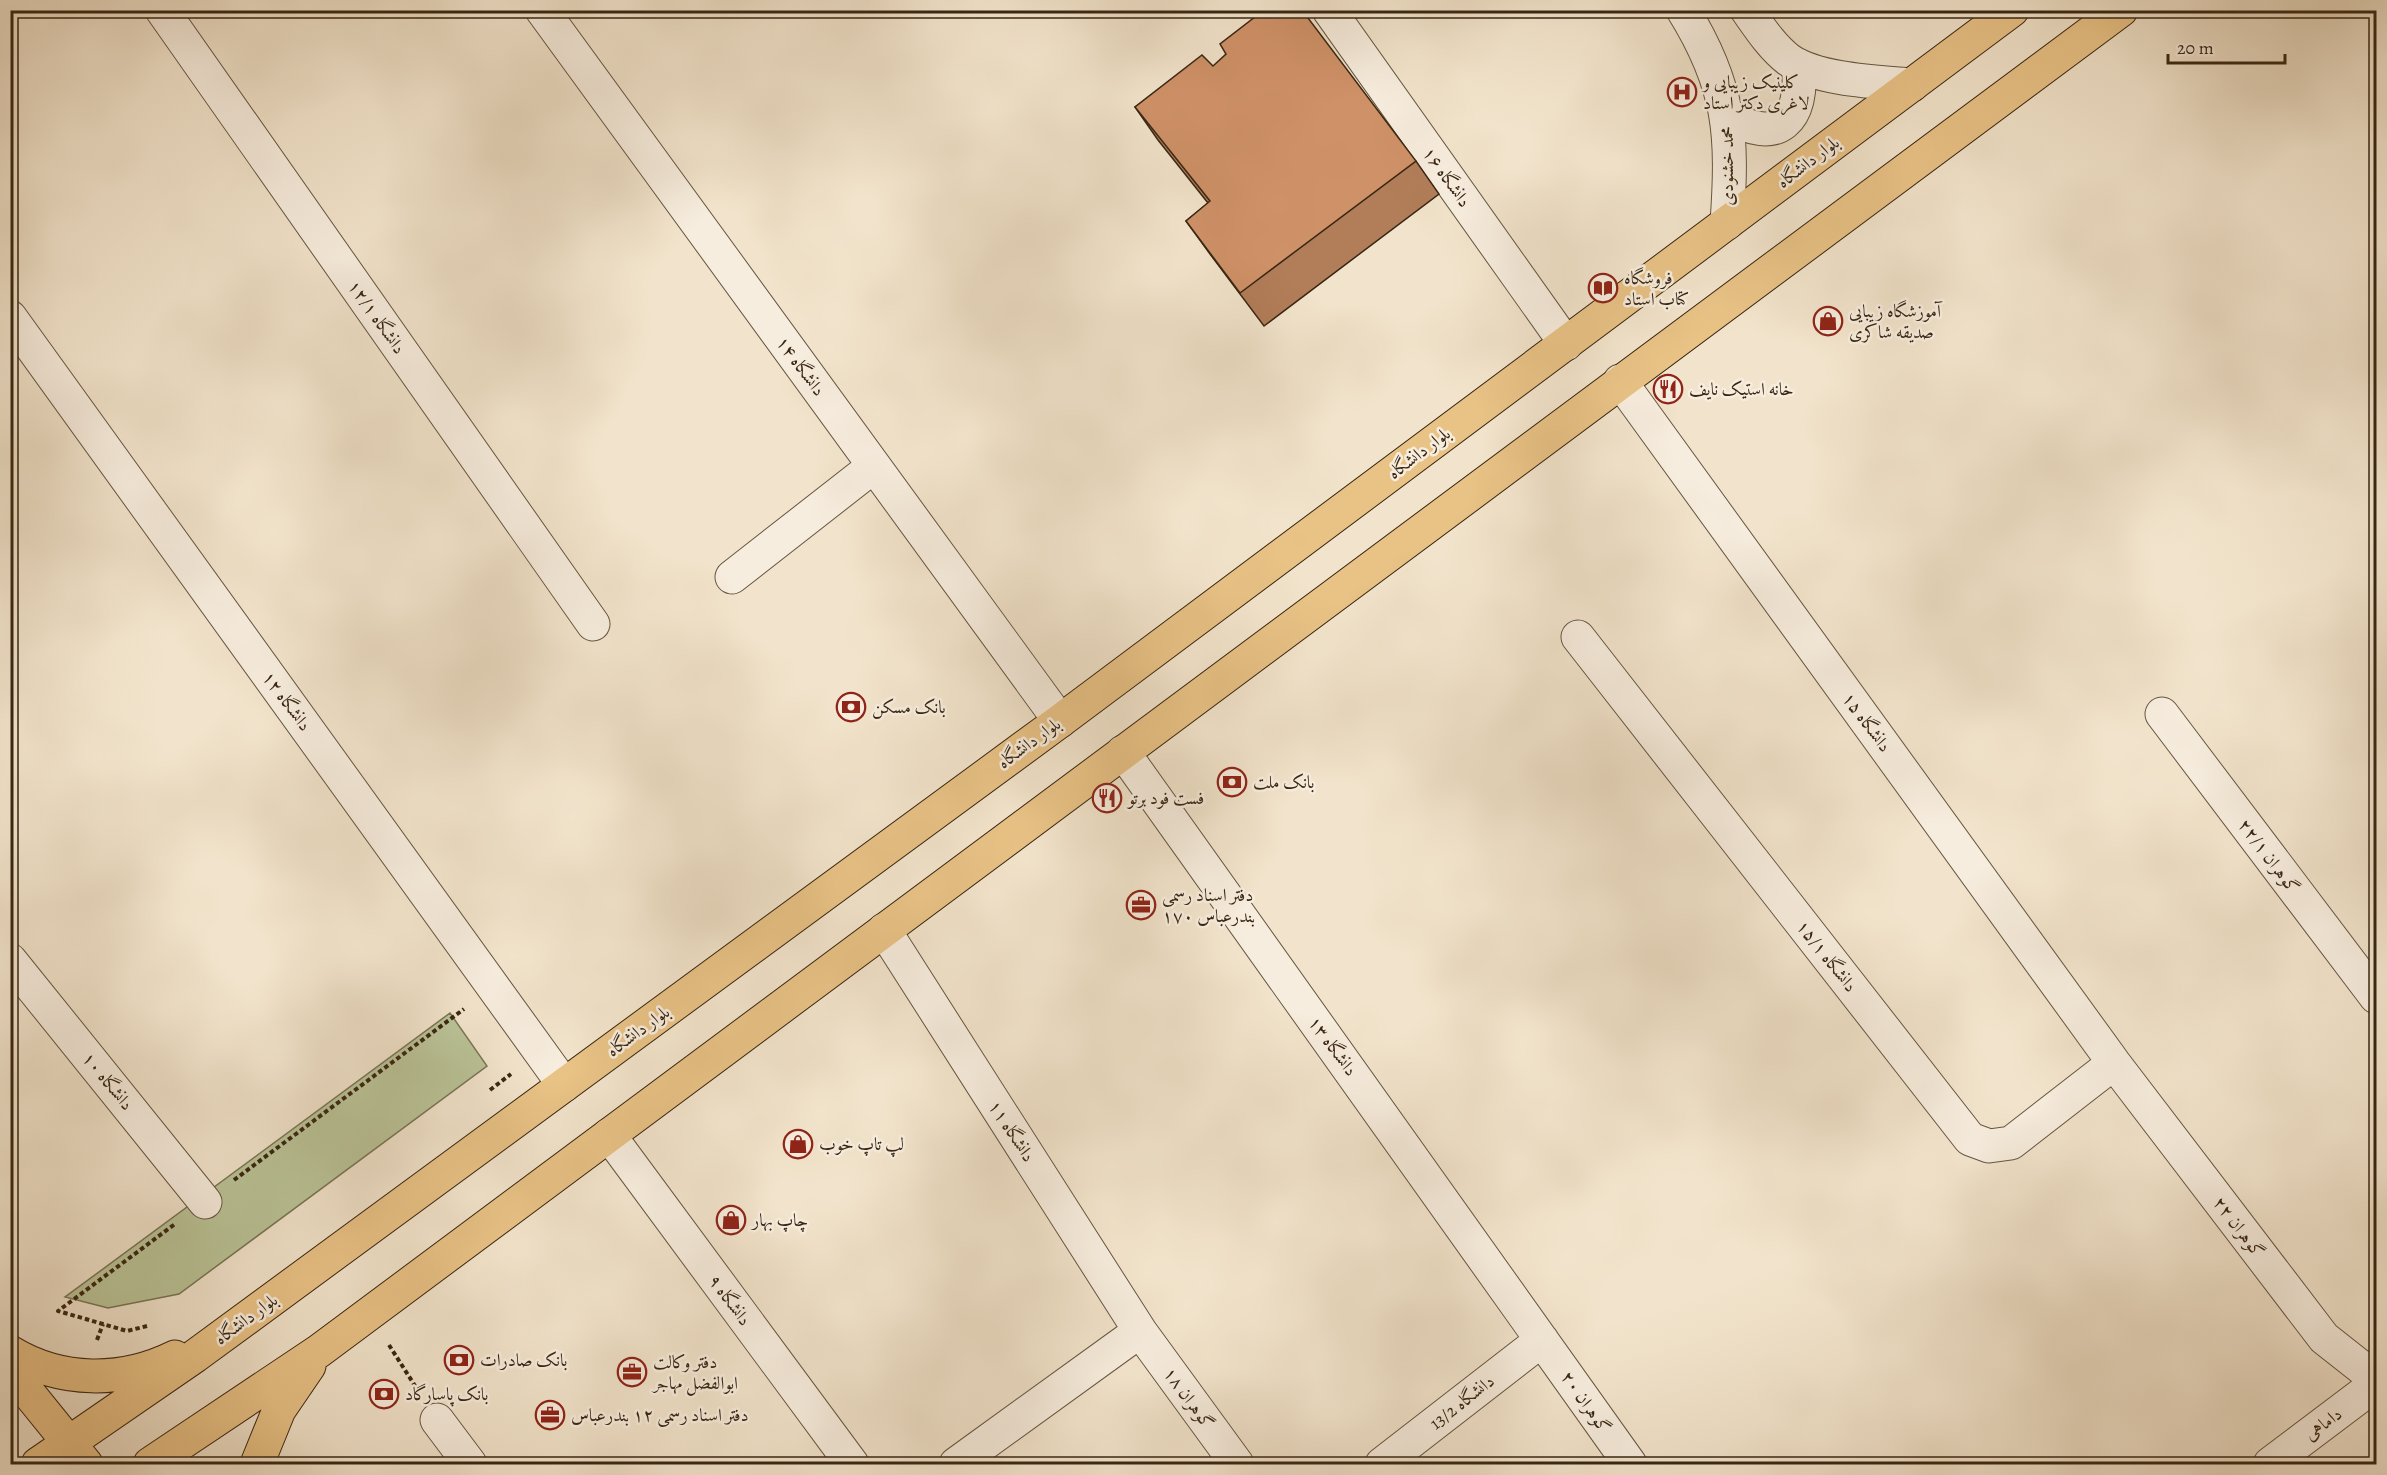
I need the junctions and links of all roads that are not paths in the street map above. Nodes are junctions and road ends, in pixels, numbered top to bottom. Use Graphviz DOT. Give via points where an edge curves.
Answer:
graph roads {
  1 [pos="162,10"];
  2 [pos="543,10"];
  3 [pos="1329,10"];
  4 [pos="1683,10"];
  5 [pos="1747,10"];
  6 [pos="2012,10"];
  7 [pos="2121,10"];
  8 [pos="1798,65"];
  9 [pos="1912,85"];
  10 [pos="1727,115"];
  11 [pos="1727,223"];
  12 [pos="10,317"];
  13 [pos="1566,344"];
  14 [pos="1620,381"];
  15 [pos="874,466"];
  16 [pos="732,577"];
  17 [pos="593,624"];
  18 [pos="1578,637"];
  19 [pos="2162,714"];
  20 [pos="1060,721"];
  21 [pos="1123,752"];
  22 [pos="884,930"];
  23 [pos="10,960"];
  24 [pos="2376,997"];
  25 [pos="2114,1063"];
  26 [pos="564,1085"];
  27 [pos="609,1135"];
  28 [pos="205,1202"];
  29 [pos="235,1327"];
  30 [pos="1140,1331"];
  31 [pos="1542,1340"];
  32 [pos="319,1351"];
  33 [pos="10,1352"];
  34 [pos="10,1370"];
  35 [pos="2376,1379"];
  36 [pos="2376,1384"];
  37 [pos="437,1420"];
  38 [pos="76,1453"];
  39 [pos="38,1464"];
  40 [pos="150,1464"];
  41 [pos="257,1464"];
  42 [pos="470,1464"];
  43 [pos="852,1464"];
  44 [pos="956,1464"];
  45 [pos="1237,1464"];
  46 [pos="1382,1464"];
  47 [pos="1630,1464"];
  48 [pos="2270,1464"];
  1 -- 17 [label="street, دانشگاه ۱۲/۱"];
  2 -- 15 [label="street, دانشگاه ۱۴"];
  3 -- 13 [label="street, دانشگاه ۱۶"];
  4 -- 10 [label="street, محمد خشنودی" via="1714,68"];
  5 -- 8 [label="street" via="1779,50"];
  6 -- 9 [label="main road, بلوار دانشگاه"];
  7 -- 14 [label="main road"];
  8 -- 9 [label="street" via="1839,76"];
  8 -- 10 [label="street" via="1797,107 1784,124 1768,131 1754,129"];
  9 -- 11 [label="main road, بلوار دانشگاه"];
  10 -- 11 [label="street, محمد خشنودی" via="1731,155"];
  11 -- 13 [label="main road, بلوار دانشگاه"];
  12 -- 26 [label="street, دانشگاه ۱۲"];
  13 -- 20 [label="main road, بلوار دانشگاه"];
  14 -- 21 [label="main road"];
  14 -- 25 [label="street, دانشگاه ۱۵"];
  15 -- 16 [label="street"];
  15 -- 20 [label="street, دانشگاه ۱۴"];
  18 -- 25 [label="street, دانشگاه ۱۵/۱" via="1970,1139 1989,1146 2011,1143"];
  19 -- 24 [label="street, گوهران ۲۲/۱"];
  20 -- 26 [label="main road, بلوار دانشگاه"];
  21 -- 22 [label="main road"];
  21 -- 31 [label="street, دانشگاه ۱۳"];
  22 -- 27 [label="main road"];
  22 -- 30 [label="street, دانشگاه ۱۱"];
  23 -- 28 [label="street, دانشگاه ۱۰"];
  25 -- 35 [label="street, گوهران ۲۲" via="2324,1338"];
  26 -- 29 [label="main road, بلوار دانشگاه"];
  27 -- 32 [label="main road"];
  27 -- 43 [label="street, دانشگاه ۹"];
  29 -- 33 [label="main road" via="159,1365 105,1377 58,1373"];
  29 -- 38 [label="main road, بلوار دانشگاه"];
  30 -- 44 [label="street"];
  30 -- 45 [label="street, گوهران ۱۸"];
  31 -- 46 [label="street, دانشگاه 13/2"];
  31 -- 47 [label="street, گوهران ۲۰"];
  32 -- 40 [label="main road"];
  32 -- 41 [label="main road" via="279,1410"];
  34 -- 38 [label="main road"];
  36 -- 48 [label="street, داماهی"];
  37 -- 42 [label="street"];
  38 -- 39 [label="main road, بلوار دانشگاه"];
}
